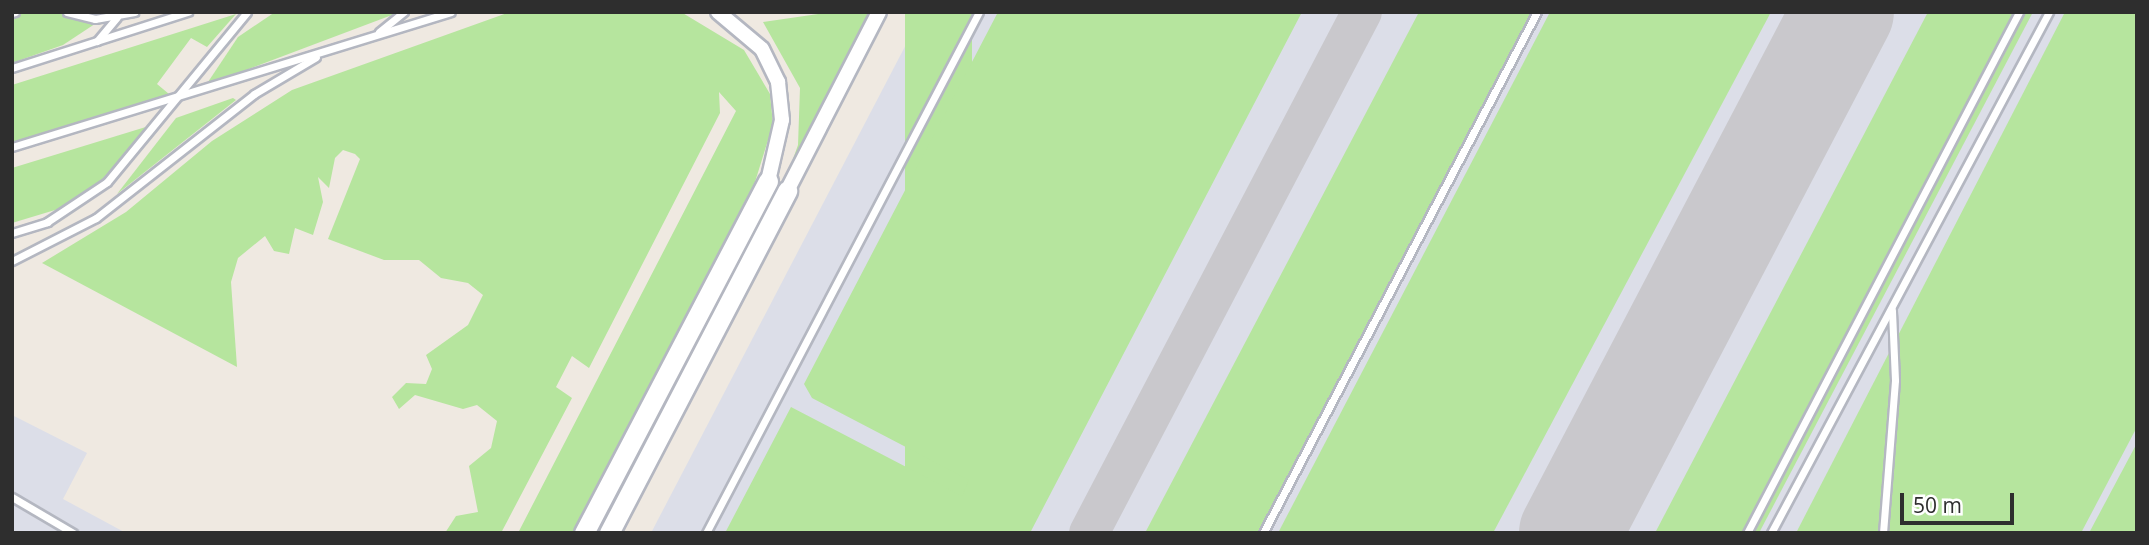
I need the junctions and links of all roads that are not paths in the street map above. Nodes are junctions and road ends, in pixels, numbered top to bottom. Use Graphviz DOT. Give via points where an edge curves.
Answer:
graph roads {
  1 [pos="67,12"];
  2 [pos="134,12"];
  3 [pos="188,12"];
  4 [pos="247,12"];
  5 [pos="404,12"];
  6 [pos="451,12"];
  7 [pos="718,12"];
  8 [pos="879,12"];
  9 [pos="979,12"];
  10 [pos="1537,12"];
  11 [pos="2019,12"];
  12 [pos="2049,12"];
  13 [pos="117,17"];
  14 [pos="96,41"];
  15 [pos="356,43"];
  16 [pos="326,51"];
  17 [pos="12,68"];
  18 [pos="172,101"];
  19 [pos="12,148"];
  20 [pos="768,181"];
  21 [pos="787,191"];
  22 [pos="12,233"];
  23 [pos="12,261"];
  24 [pos="1891,309"];
  25 [pos="12,497"];
  26 [pos="73,533"];
  27 [pos="584,533"];
  28 [pos="609,533"];
  29 [pos="706,533"];
  30 [pos="1263,533"];
  31 [pos="1747,533"];
  32 [pos="1770,533"];
  33 [pos="1883,533"];
  1 -- 13 [label="lane"];
  2 -- 13 [label="lane"];
  3 -- 14 [label="lane"];
  4 -- 18 [label="lane"];
  5 -- 15 [label="lane"];
  6 -- 15 [label="lane"];
  7 -- 20 [label="street" via="762,49 778,82 782,120"];
  8 -- 21 [label="street"];
  9 -- 29 [label="lane"];
  10 -- 30 [label="lane"];
  11 -- 31 [label="lane"];
  12 -- 24 [label="lane"];
  13 -- 14 [label="lane"];
  14 -- 17 [label="lane"];
  15 -- 16 [label="lane"];
  16 -- 18 [label="lane"];
  16 -- 23 [label="lane" via="254,94 96,218"];
  18 -- 19 [label="lane"];
  18 -- 22 [label="lane" via="93,195"];
  20 -- 27 [label="main road"];
  21 -- 28 [label="main road"];
  24 -- 32 [label="lane"];
  24 -- 33 [label="lane" via="1895,380"];
  25 -- 26 [label="lane"];
}
